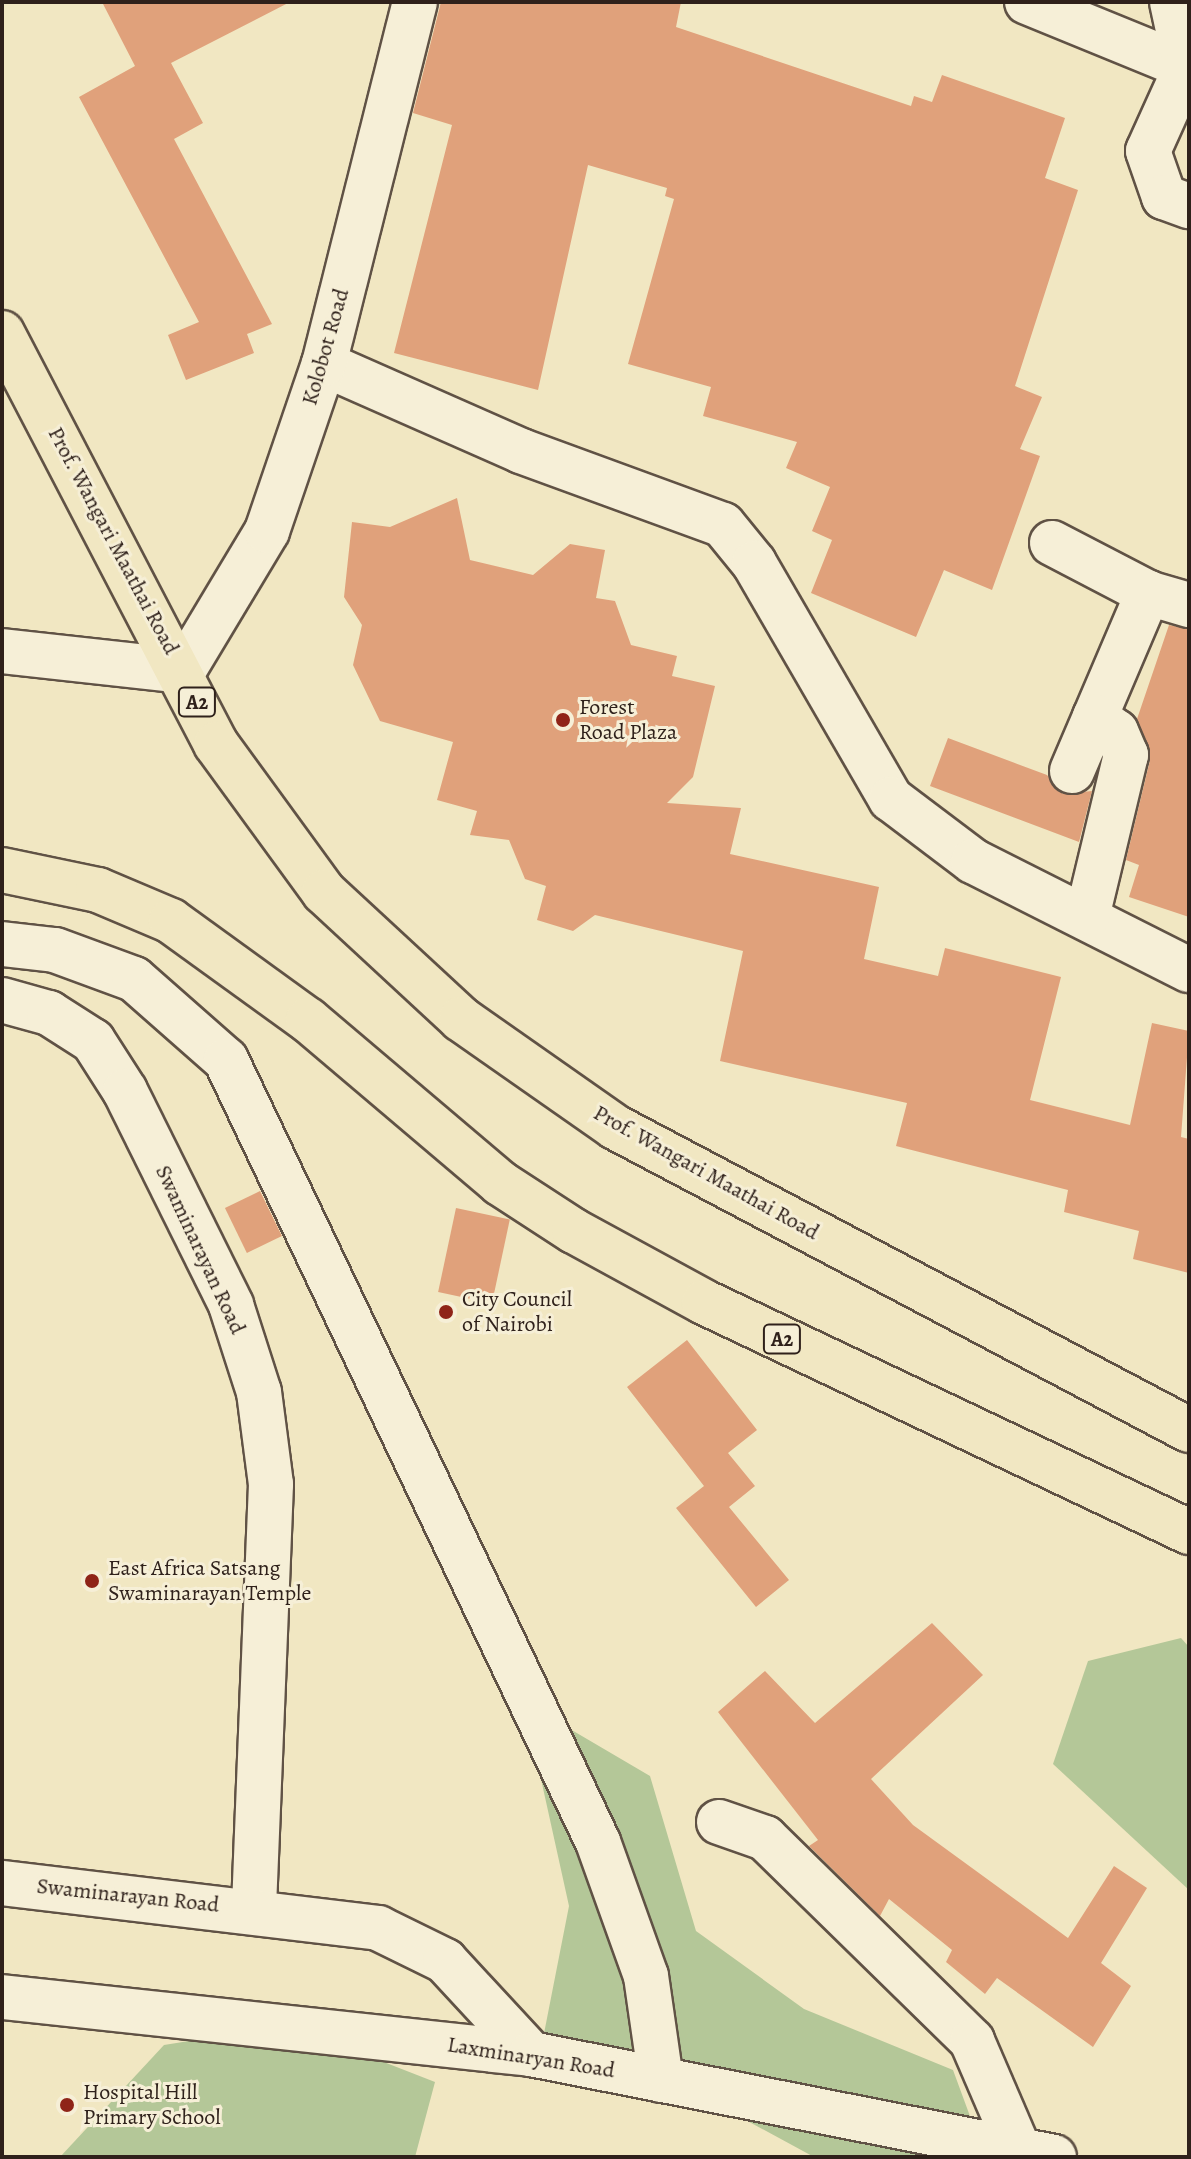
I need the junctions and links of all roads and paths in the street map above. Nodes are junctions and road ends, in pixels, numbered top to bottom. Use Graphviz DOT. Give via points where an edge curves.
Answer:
graph roads {
  1 [pos="415,2"];
  2 [pos="1027,2"];
  3 [pos="1172,2"];
  4 [pos="1188,67"];
  5 [pos="1189,206"];
  6 [pos="2,333"];
  7 [pos="324,364"];
  8 [pos="1052,543"];
  9 [pos="1148,593"];
  10 [pos="1189,605"];
  11 [pos="2,651"];
  12 [pos="183,671"];
  13 [pos="1095,717"];
  14 [pos="1072,771"];
  15 [pos="2,870"];
  16 [pos="1087,917"];
  17 [pos="2,944"];
  18 [pos="1189,970"];
  19 [pos="2,1000"];
  20 [pos="1189,1430"];
  21 [pos="1189,1532"];
  22 [pos="719,1822"];
  23 [pos="2,1883"];
  24 [pos="254,1909"];
  25 [pos="2,1997"];
  26 [pos="531,2054"];
  27 [pos="661,2080"];
  28 [pos="1037,2154"];
  1 -- 7 [label="street, Kolobot Road"];
  2 -- 4 [label="street"];
  3 -- 4 [label="street"];
  4 -- 5 [label="street" via="1148,151 1164,197"];
  6 -- 12 [label="main road, Prof. Wangari Maathai Road / A2"];
  7 -- 12 [label="street, Kolobot Road" via="267,531"];
  7 -- 16 [label="street" via="521,451 723,525 754,563 891,799 973,861"];
  8 -- 9 [label="street"];
  9 -- 10 [label="street"];
  9 -- 13 [label="street"];
  11 -- 12 [label="street"];
  12 -- 20 [label="main road, Prof. Wangari Maathai Road / A2" via="216,744 324,892 461,1019 615,1127"];
  13 -- 14 [label="street"];
  13 -- 16 [label="street" via="1116,732 1126,755"];
  15 -- 21 [label="main road, A2" via="98,890 171,921 308,1020 500,1183 574,1231 704,1302"];
  16 -- 18 [label="street"];
  17 -- 27 [label="street" via="55,950 134,979 226,1060 598,1842 646,1976"];
  19 -- 24 [label="street, Swaminarayan Road" via="49,1013 93,1041 231,1305 259,1392 271,1484"];
  22 -- 28 [label="street" via="765,1838 972,2041"];
  23 -- 24 [label="street, Swaminarayan Road"];
  24 -- 26 [label="street, Swaminarayan Road" via="378,1928 445,1961"];
  25 -- 26 [label="street, Laxminaryan Road"];
  26 -- 27 [label="street, Laxminaryan Road"];
  27 -- 28 [label="street, Laxminaryan Road"];
}
